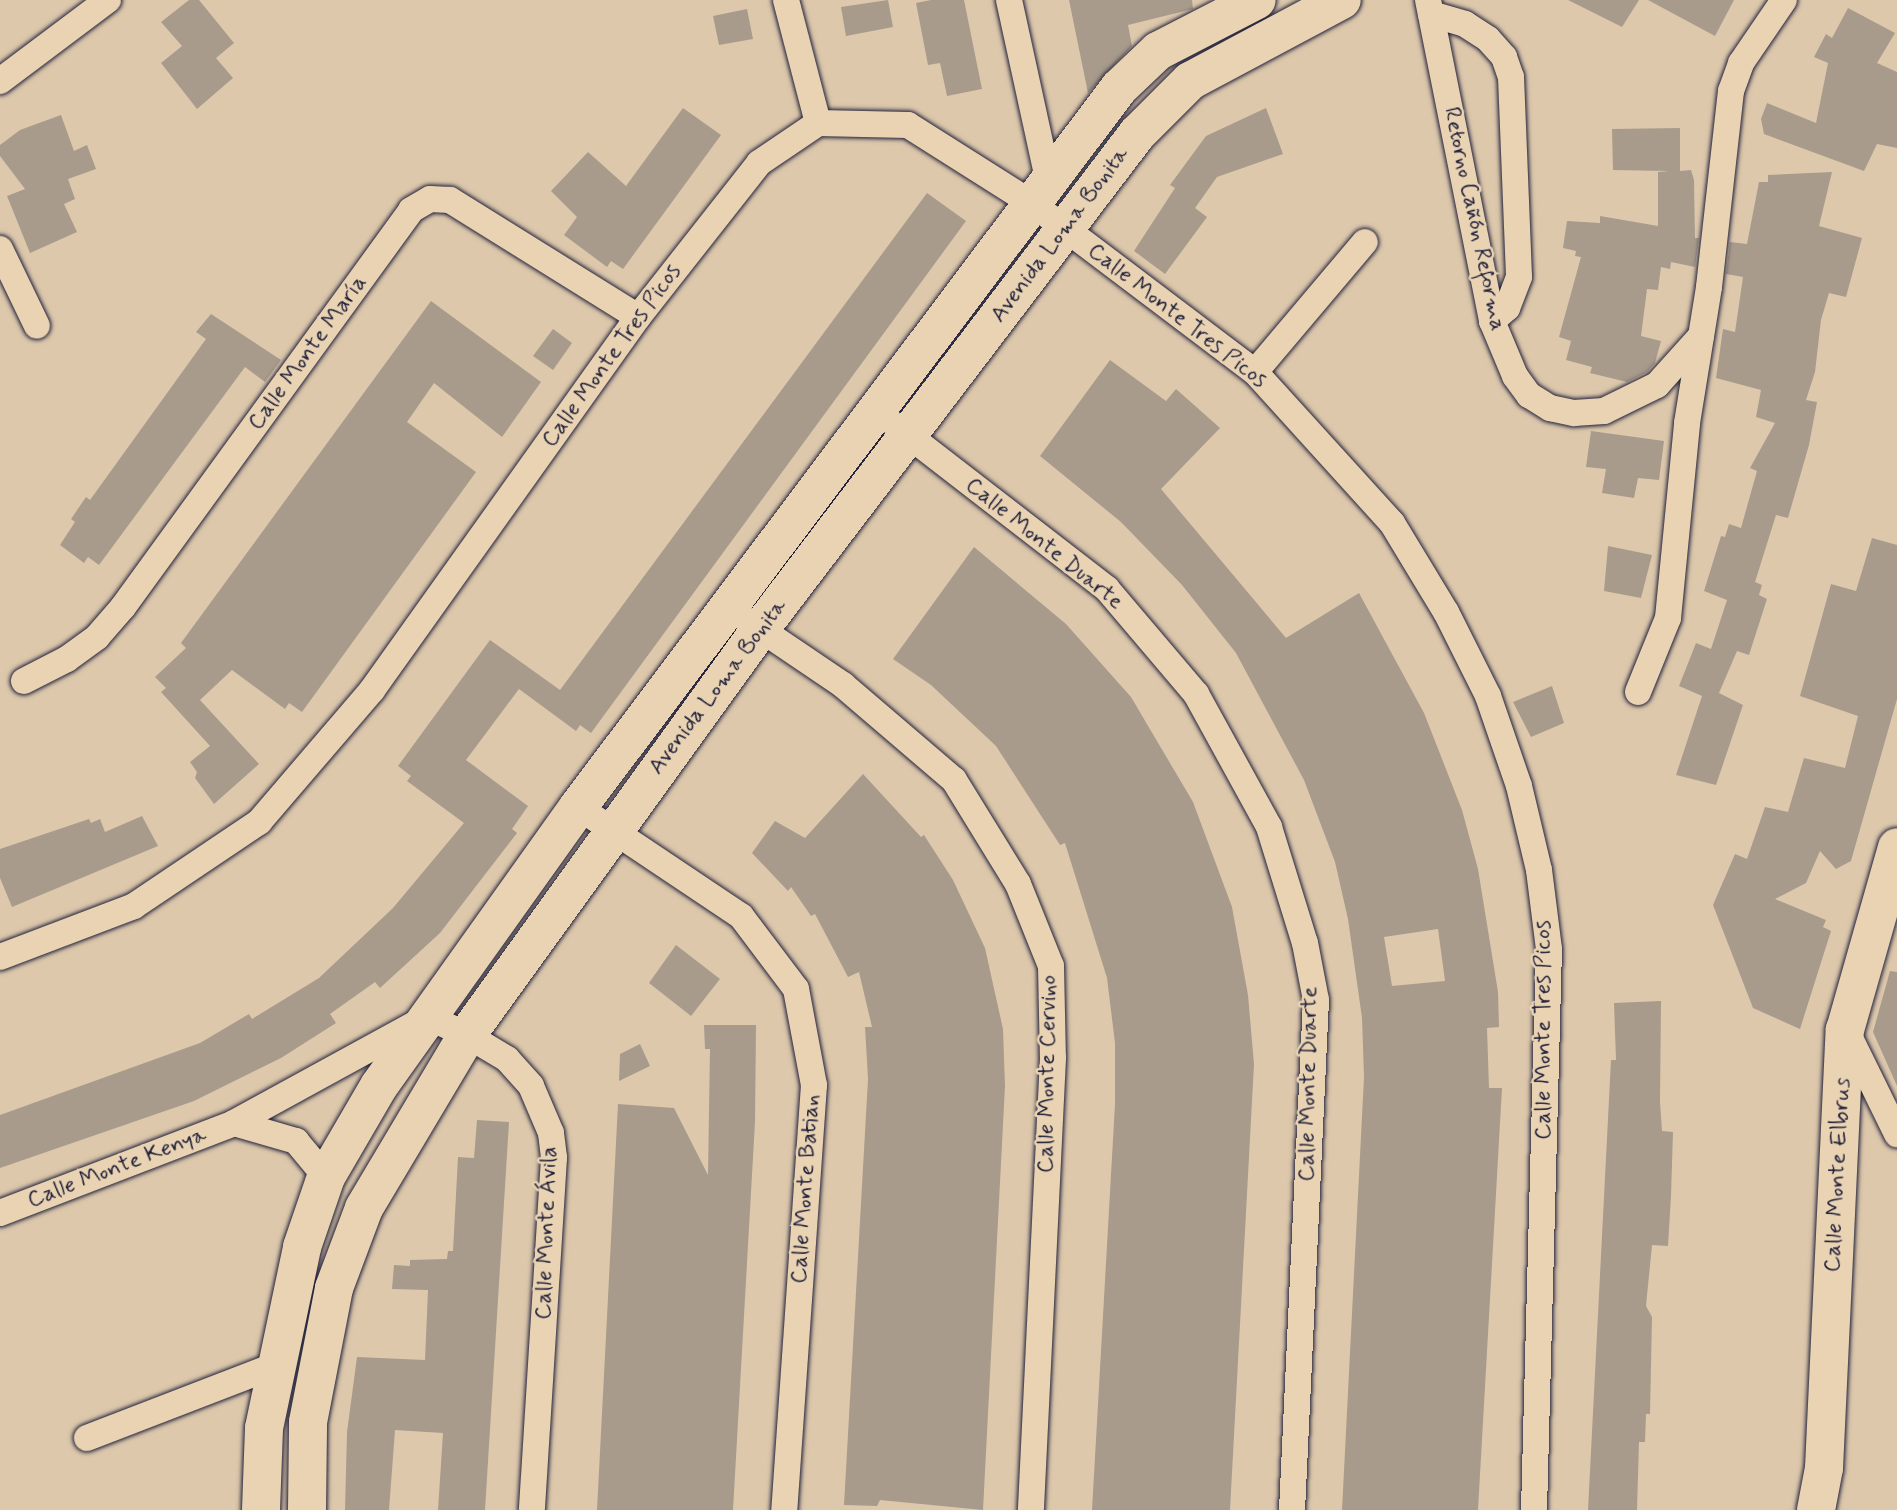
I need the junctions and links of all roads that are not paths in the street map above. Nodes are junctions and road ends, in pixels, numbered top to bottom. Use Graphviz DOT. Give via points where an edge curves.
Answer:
graph roads {
  1 [pos="108,0"];
  2 [pos="786,0"];
  3 [pos="1009,0"];
  4 [pos="1342,0"];
  5 [pos="1784,0"];
  6 [pos="1241,3"];
  7 [pos="1429,7"];
  8 [pos="0,81"];
  9 [pos="818,123"];
  10 [pos="1039,190"];
  11 [pos="1064,228"];
  12 [pos="1365,242"];
  13 [pos="0,249"];
  14 [pos="638,317"];
  15 [pos="1492,321"];
  16 [pos="37,326"];
  17 [pos="1701,336"];
  18 [pos="1255,372"];
  19 [pos="875,409"];
  20 [pos="910,436"];
  21 [pos="726,607"];
  22 [pos="761,628"];
  23 [pos="24,681"];
  24 [pos="1638,692"];
  25 [pos="578,807"];
  26 [pos="612,831"];
  27 [pos="1897,847"];
  28 [pos="0,957"];
  29 [pos="428,1017"];
  30 [pos="1846,1030"];
  31 [pos="467,1035"];
  32 [pos="234,1123"];
  33 [pos="1897,1134"];
  34 [pos="326,1177"];
  35 [pos="0,1213"];
  36 [pos="274,1366"];
  37 [pos="87,1438"];
  38 [pos="261,1510"];
  39 [pos="307,1510"];
  40 [pos="532,1510"];
  41 [pos="784,1510"];
  42 [pos="1031,1510"];
  43 [pos="1292,1510"];
  44 [pos="1534,1510"];
  45 [pos="1816,1510"];
  1 -- 8 [label="street"];
  2 -- 9 [label="street"];
  3 -- 10 [label="street"];
  4 -- 11 [label="main road, Avenida Loma Bonita" via="1191,81 1168,98"];
  5 -- 17 [label="street" via="1748,52 1731,91"];
  6 -- 10 [label="main road, Avenida Loma Bonita" via="1139,67"];
  7 -- 15 [label="street, Retorno Cañón Reforma"];
  7 -- 15 [label="street" via="1488,39 1504,57 1511,77 1519,277 1507,308"];
  9 -- 10 [label="street, Calle Monte Tres Picos" via="908,125"];
  9 -- 14 [label="street, Calle Monte Tres Picos" via="759,163"];
  10 -- 11 [label="street, Calle Monte Tres Picos"];
  10 -- 19 [label="main road, Avenida Loma Bonita"];
  11 -- 18 [label="street, Calle Monte Tres Picos"];
  11 -- 20 [label="main road, Avenida Loma Bonita"];
  12 -- 18 [label="street"];
  13 -- 16 [label="street"];
  14 -- 23 [label="street, Calle Monte María" via="450,200 430,198 411,210 123,607 97,637"];
  14 -- 28 [label="street, Calle Monte Tres Picos" via="372,690 259,822 134,906"];
  15 -- 17 [label="street, Retorno Cañón Reforma" via="1528,395 1550,408 1574,413 1604,411 1632,401 1657,385"];
  17 -- 24 [label="street" via="1687,423 1668,618"];
  18 -- 44 [label="street, Calle Monte Tres Picos" via="1392,523 1446,612 1488,696 1519,786 1539,870 1549,949"];
  19 -- 20 [label="street, Calle Monte Duarte"];
  19 -- 21 [label="main road, Avenida Loma Bonita"];
  20 -- 22 [label="main road, Avenida Loma Bonita"];
  20 -- 43 [label="street, Calle Monte Duarte" via="1107,589 1196,694 1269,827 1305,943 1316,1000"];
  21 -- 22 [label="street, Calle Monte Cervino"];
  21 -- 25 [label="main road, Avenida Loma Bonita"];
  22 -- 26 [label="main road, Avenida Loma Bonita"];
  22 -- 42 [label="street, Calle Monte Cervino" via="843,685 954,780 1018,884 1051,966 1053,1058"];
  25 -- 26 [label="street, Calle Monte Batian"];
  25 -- 29 [label="main road, Avenida Loma Bonita"];
  26 -- 31 [label="main road, Avenida Loma Bonita"];
  26 -- 41 [label="street, Calle Monte Batian" via="741,916 796,989 814,1085"];
  27 -- 30 [label="main road, Calle Monte Elbrus"];
  29 -- 31 [label="street, Calle Monte Ávila"];
  29 -- 32 [label="street, Calle Monte Kenya"];
  29 -- 34 [label="main road, Avenida Loma Bonita" via="379,1086"];
  30 -- 33 [label="street"];
  30 -- 45 [label="main road, Calle Monte Elbrus" via="1824,1468"];
  31 -- 39 [label="main road, Avenida Loma Bonita" via="364,1208 334,1288 308,1422"];
  31 -- 40 [label="street, Calle Monte Ávila" via="507,1059 531,1086 551,1133 554,1158"];
  32 -- 34 [label="street, Calle Monte Kenya" via="296,1142"];
  32 -- 35 [label="street, Calle Monte Kenya"];
  34 -- 36 [label="main road, Avenida Loma Bonita" via="302,1247"];
  36 -- 37 [label="street"];
  36 -- 38 [label="main road, Avenida Loma Bonita" via="264,1428"];
}
